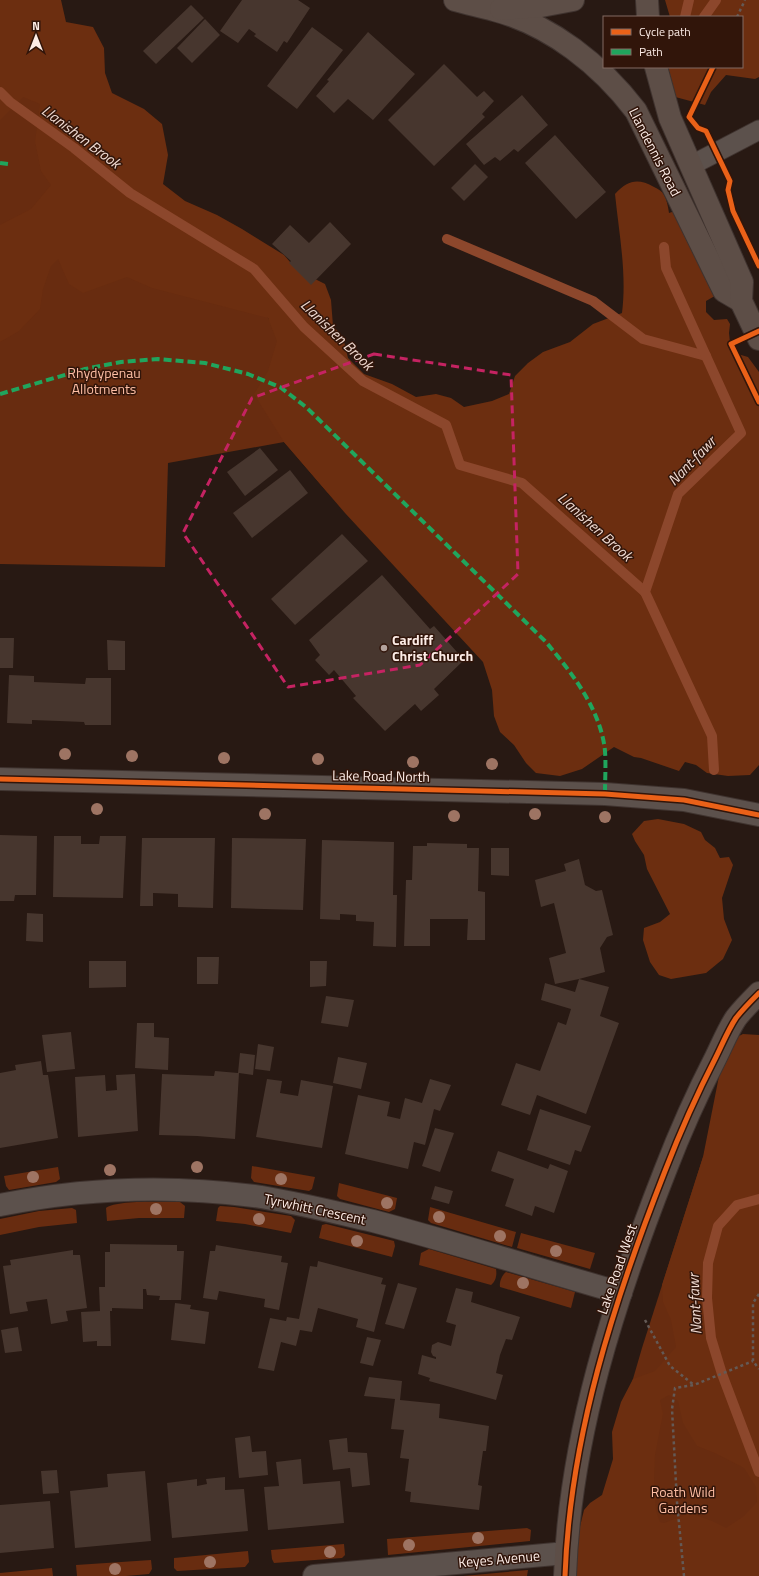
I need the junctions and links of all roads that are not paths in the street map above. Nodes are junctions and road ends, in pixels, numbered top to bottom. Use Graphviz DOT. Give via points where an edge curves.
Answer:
graph roads {
  1 [pos="456,0"];
  2 [pos="573,0"];
  3 [pos="647,0"];
  4 [pos="494,10"];
  5 [pos="648,16"];
  6 [pos="656,68"];
  7 [pos="759,130"];
  8 [pos="690,166"];
  9 [pos="741,301"];
  10 [pos="759,339"];
  11 [pos="0,779"];
  12 [pos="759,815"];
  13 [pos="759,993"];
  14 [pos="0,1205"];
  15 [pos="621,1293"];
  16 [pos="566,1553"];
  17 [pos="314,1576"];
  18 [pos="565,1576"];
  1 -- 4 [label="street, Llandennis Road"];
  2 -- 4 [label="street, Llandennis Road"];
  3 -- 5 [label="street"];
  4 -- 9 [label="street, Llandennis Road" via="527,22 568,44 623,94 636,111 724,291"];
  6 -- 8 [label="street, Llandennis Road" via="670,118"];
  7 -- 8 [label="lane"];
  8 -- 9 [label="street, Llandennis Road" via="742,282"];
  9 -- 10 [label="street, Llandennis Road"];
  11 -- 12 [label="street, Lake Road North" via="605,794 684,800"];
  13 -- 15 [label="street, Lake Road West" via="735,1019 695,1098 657,1191"];
  14 -- 15 [label="street, Tyrwhitt Crescent" via="22,1200 120,1190 203,1191 254,1196 301,1204 406,1230"];
  15 -- 16 [label="street, Lake Road West" via="582,1437 571,1502"];
  16 -- 17 [label="street, Keyes Avenue"];
  16 -- 18 [label="street, Lake Road West"];
}
